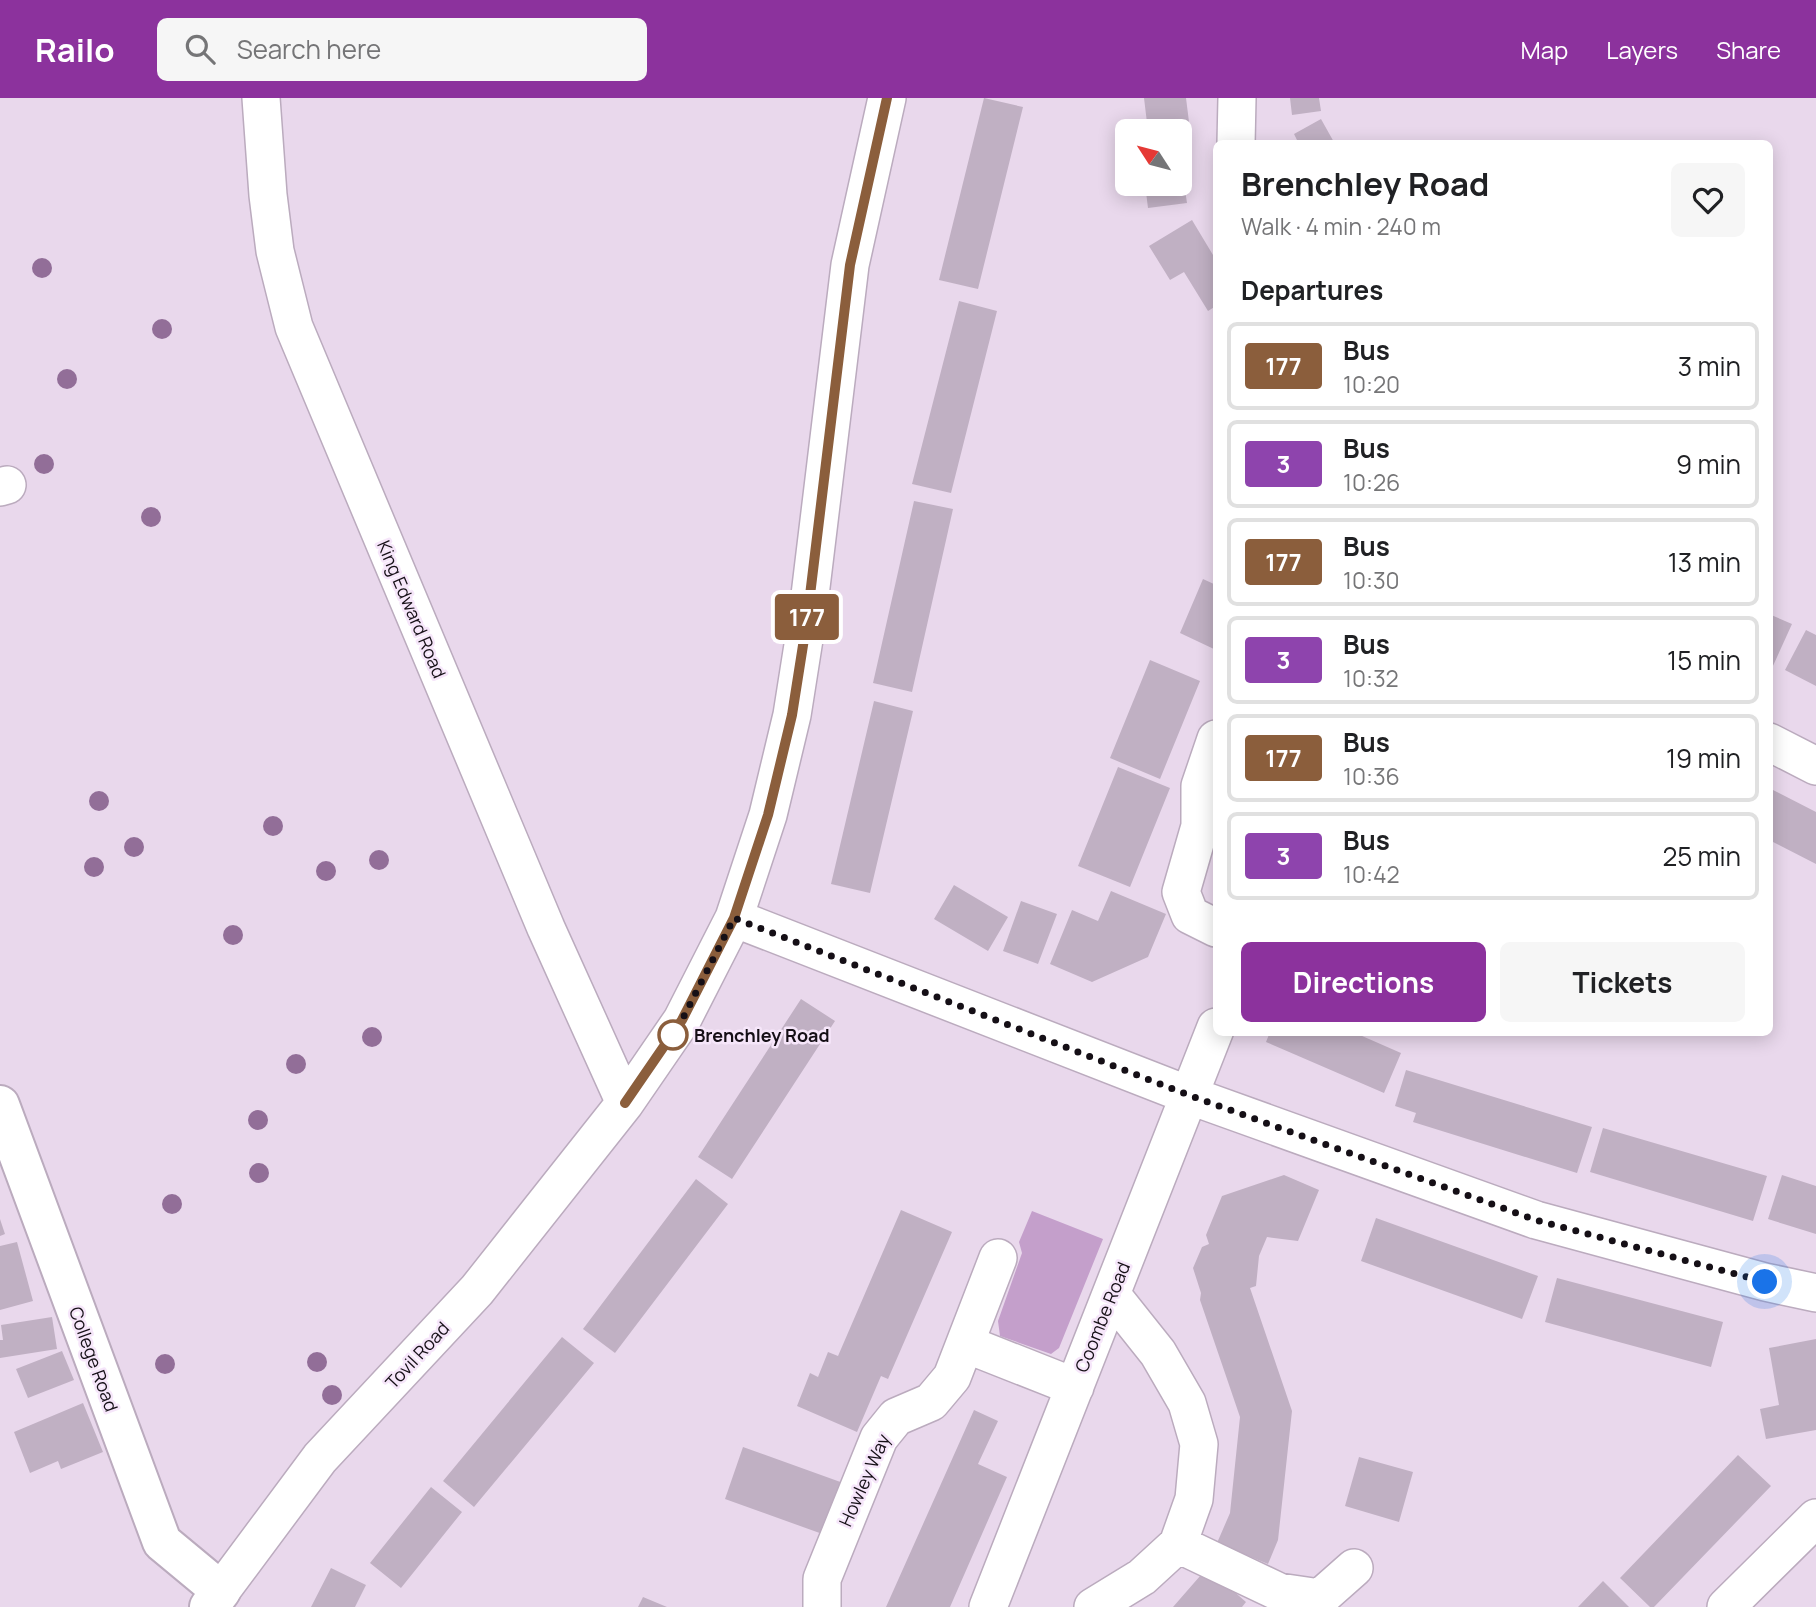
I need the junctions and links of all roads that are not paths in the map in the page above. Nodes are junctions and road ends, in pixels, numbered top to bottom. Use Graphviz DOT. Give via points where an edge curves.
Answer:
graph roads {
  1 [pos="261,98"];
  2 [pos="887,98"];
  3 [pos="1237,98"];
  4 [pos="1236,140"];
  5 [pos="1773,744"];
  6 [pos="1213,748"];
  7 [pos="1816,766"];
  8 [pos="734,918"];
  9 [pos="1213,926"];
  10 [pos="1213,1035"];
  11 [pos="1191,1096"];
  12 [pos="625,1103"];
  13 [pos="0,1105"];
  14 [pos="998,1258"];
  15 [pos="1816,1293"];
  16 [pos="1111,1294"];
  17 [pos="966,1344"];
  18 [pos="1075,1387"];
  19 [pos="1816,1518"];
  20 [pos="1178,1545"];
  21 [pos="1354,1568"];
  22 [pos="215,1599"];
  23 [pos="1320,1602"];
  24 [pos="822,1607"];
  25 [pos="988,1607"];
  26 [pos="1093,1607"];
  27 [pos="1726,1607"];
  1 -- 12 [label="street, King Edward Road" via="275,251 294,327 546,928"];
  2 -- 8 [label="street, Tovil Road" via="850,265 792,715 768,815"];
  3 -- 4 [label="street"];
  5 -- 7 [label="street"];
  6 -- 9 [label="street" via="1200,786 1200,826 1181,892 1190,915"];
  8 -- 11 [label="street"];
  8 -- 12 [label="street, Tovil Road" via="682,1020"];
  10 -- 11 [label="street, Coombe Road"];
  11 -- 15 [label="street" via="1536,1220"];
  11 -- 16 [label="street, Coombe Road"];
  12 -- 22 [label="street, Tovil Road" via="477,1290 320,1458"];
  13 -- 22 [label="main road, College Road" via="162,1542"];
  14 -- 17 [label="street, Howley Way"];
  16 -- 18 [label="street, Coombe Road"];
  16 -- 20 [label="street" via="1158,1353 1187,1403 1199,1444 1194,1499"];
  17 -- 18 [label="street"];
  17 -- 24 [label="street, Howley Way" via="952,1377 931,1402 896,1417 879,1438 822,1579"];
  18 -- 25 [label="street, Coombe Road"];
  19 -- 27 [label="street"];
  20 -- 23 [label="street" via="1279,1592"];
  20 -- 26 [label="street" via="1142,1577"];
  21 -- 23 [label="street"];
}
